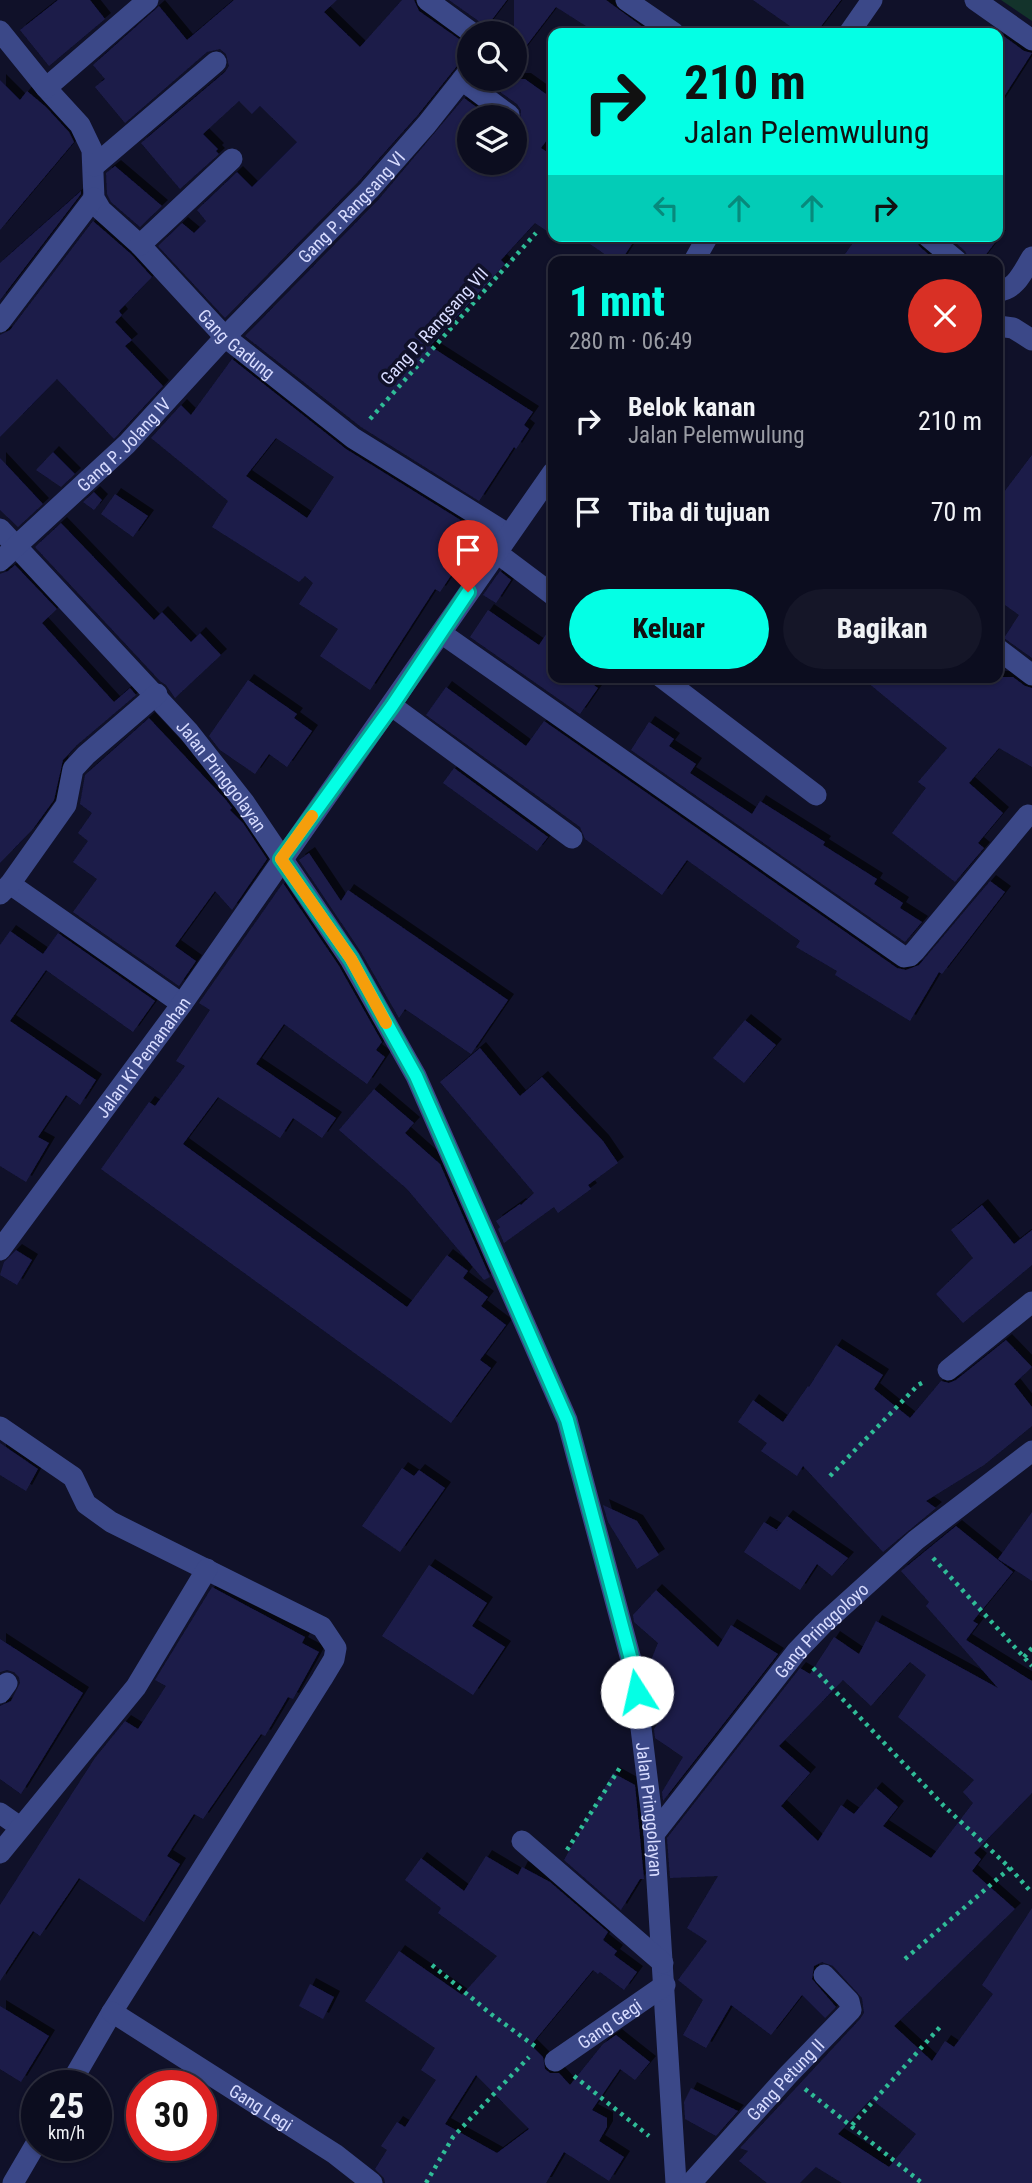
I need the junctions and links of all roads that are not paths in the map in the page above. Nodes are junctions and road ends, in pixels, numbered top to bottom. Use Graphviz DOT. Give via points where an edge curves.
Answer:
graph roads {
  1 [pos="148,0"];
  2 [pos="427,0"];
  3 [pos="626,0"];
  4 [pos="872,0"];
  5 [pos="975,0"];
  6 [pos="457,22"];
  7 [pos="667,28"];
  8 [pos="852,28"];
  9 [pos="0,30"];
  10 [pos="1032,40"];
  11 [pos="216,62"];
  12 [pos="457,86"];
  13 [pos="46,88"];
  14 [pos="483,91"];
  15 [pos="498,105"];
  16 [pos="232,159"];
  17 [pos="94,166"];
  18 [pos="94,198"];
  19 [pos="934,242"];
  20 [pos="140,245"];
  21 [pos="951,256"];
  22 [pos="1032,257"];
  23 [pos="1003,290"];
  24 [pos="0,322"];
  25 [pos="1003,327"];
  26 [pos="225,337"];
  27 [pos="1032,340"];
  28 [pos="548,478"];
  29 [pos="0,529"];
  30 [pos="502,543"];
  31 [pos="16,546"];
  32 [pos="0,561"];
  33 [pos="548,591"];
  34 [pos="441,633"];
  35 [pos="1003,653"];
  36 [pos="1032,675"];
  37 [pos="669,683"];
  38 [pos="157,694"];
  39 [pos="392,706"];
  40 [pos="816,795"];
  41 [pos="1028,815"];
  42 [pos="572,838"];
  43 [pos="281,859"];
  44 [pos="5,889"];
  45 [pos="182,1004"];
  46 [pos="0,1250"];
  47 [pos="1029,1310"];
  48 [pos="948,1370"];
  49 [pos="0,1427"];
  50 [pos="1029,1461"];
  51 [pos="207,1569"];
  52 [pos="0,1813"];
  53 [pos="20,1827"];
  54 [pos="654,1834"];
  55 [pos="522,1841"];
  56 [pos="0,1853"];
  57 [pos="663,1963"];
  58 [pos="824,1975"];
  59 [pos="665,1985"];
  60 [pos="112,2012"];
  61 [pos="555,2061"];
  62 [pos="78,2070"];
  63 [pos="26,2161"];
  64 [pos="13,2183"];
  65 [pos="372,2183"];
  66 [pos="676,2183"];
  67 [pos="691,2183"];
  1 -- 13 [label="street"];
  2 -- 6 [label="street"];
  3 -- 7 [label="street"];
  4 -- 8 [label="street"];
  5 -- 10 [label="street"];
  9 -- 13 [label="street"];
  11 -- 17 [label="street"];
  12 -- 26 [label="street, Gang P. Rangsang VI" via="369,191"];
  13 -- 17 [label="street" via="80,125"];
  14 -- 15 [label="street"];
  16 -- 20 [label="street"];
  17 -- 18 [label="street"];
  18 -- 20 [label="street, Gang Gadung"];
  18 -- 24 [label="street"];
  19 -- 21 [label="street"];
  20 -- 26 [label="street, Gang Gadung"];
  22 -- 23 [label="street" via="1013,286"];
  25 -- 27 [label="street"];
  26 -- 30 [label="street, Gang Gadung" via="353,438"];
  26 -- 31 [label="street, Gang P. Jolang IV" via="127,444"];
  28 -- 30 [label="street, Jalan Ki Pemanahan"];
  29 -- 31 [label="street, Jalan Pringgolayan"];
  30 -- 33 [label="street, Gang Gadung"];
  30 -- 34 [label="street, Jalan Ki Pemanahan"];
  31 -- 32 [label="street, Gang P. Jolang IV"];
  31 -- 38 [label="street, Jalan Pringgolayan"];
  34 -- 39 [label="street, Jalan Ki Pemanahan"];
  34 -- 41 [label="street" via="904,957 915,951"];
  35 -- 36 [label="street"];
  37 -- 40 [label="street"];
  38 -- 43 [label="street, Jalan Pringgolayan" via="244,802"];
  38 -- 44 [label="street" via="72,769 66,805"];
  39 -- 42 [label="street"];
  39 -- 43 [label="street, Jalan Ki Pemanahan"];
  43 -- 45 [label="street, Jalan Ki Pemanahan"];
  43 -- 54 [label="street, Jalan Pringgolayan" via="351,959 416,1076 567,1420 634,1671"];
  44 -- 45 [label="street"];
  45 -- 46 [label="street, Jalan Ki Pemanahan"];
  47 -- 48 [label="street"];
  49 -- 51 [label="street" via="73,1477 94,1511"];
  50 -- 54 [label="street, Gang Pringgoloyo" via="916,1540 823,1624"];
  51 -- 53 [label="street" via="136,1687"];
  51 -- 60 [label="street" via="322,1627 336,1648 334,1659"];
  52 -- 53 [label="street"];
  53 -- 56 [label="street"];
  54 -- 57 [label="street, Jalan Pringgolayan"];
  55 -- 57 [label="street"];
  57 -- 59 [label="street, Jalan Pringgolayan"];
  58 -- 67 [label="street, Gang Petung II" via="849,2001 851,2010"];
  59 -- 61 [label="street, Gang Gegi"];
  59 -- 66 [label="street, Jalan Pringgolayan"];
  60 -- 62 [label="street"];
  60 -- 65 [label="street, Gang Legi" via="335,2154"];
  63 -- 64 [label="street"];
}
